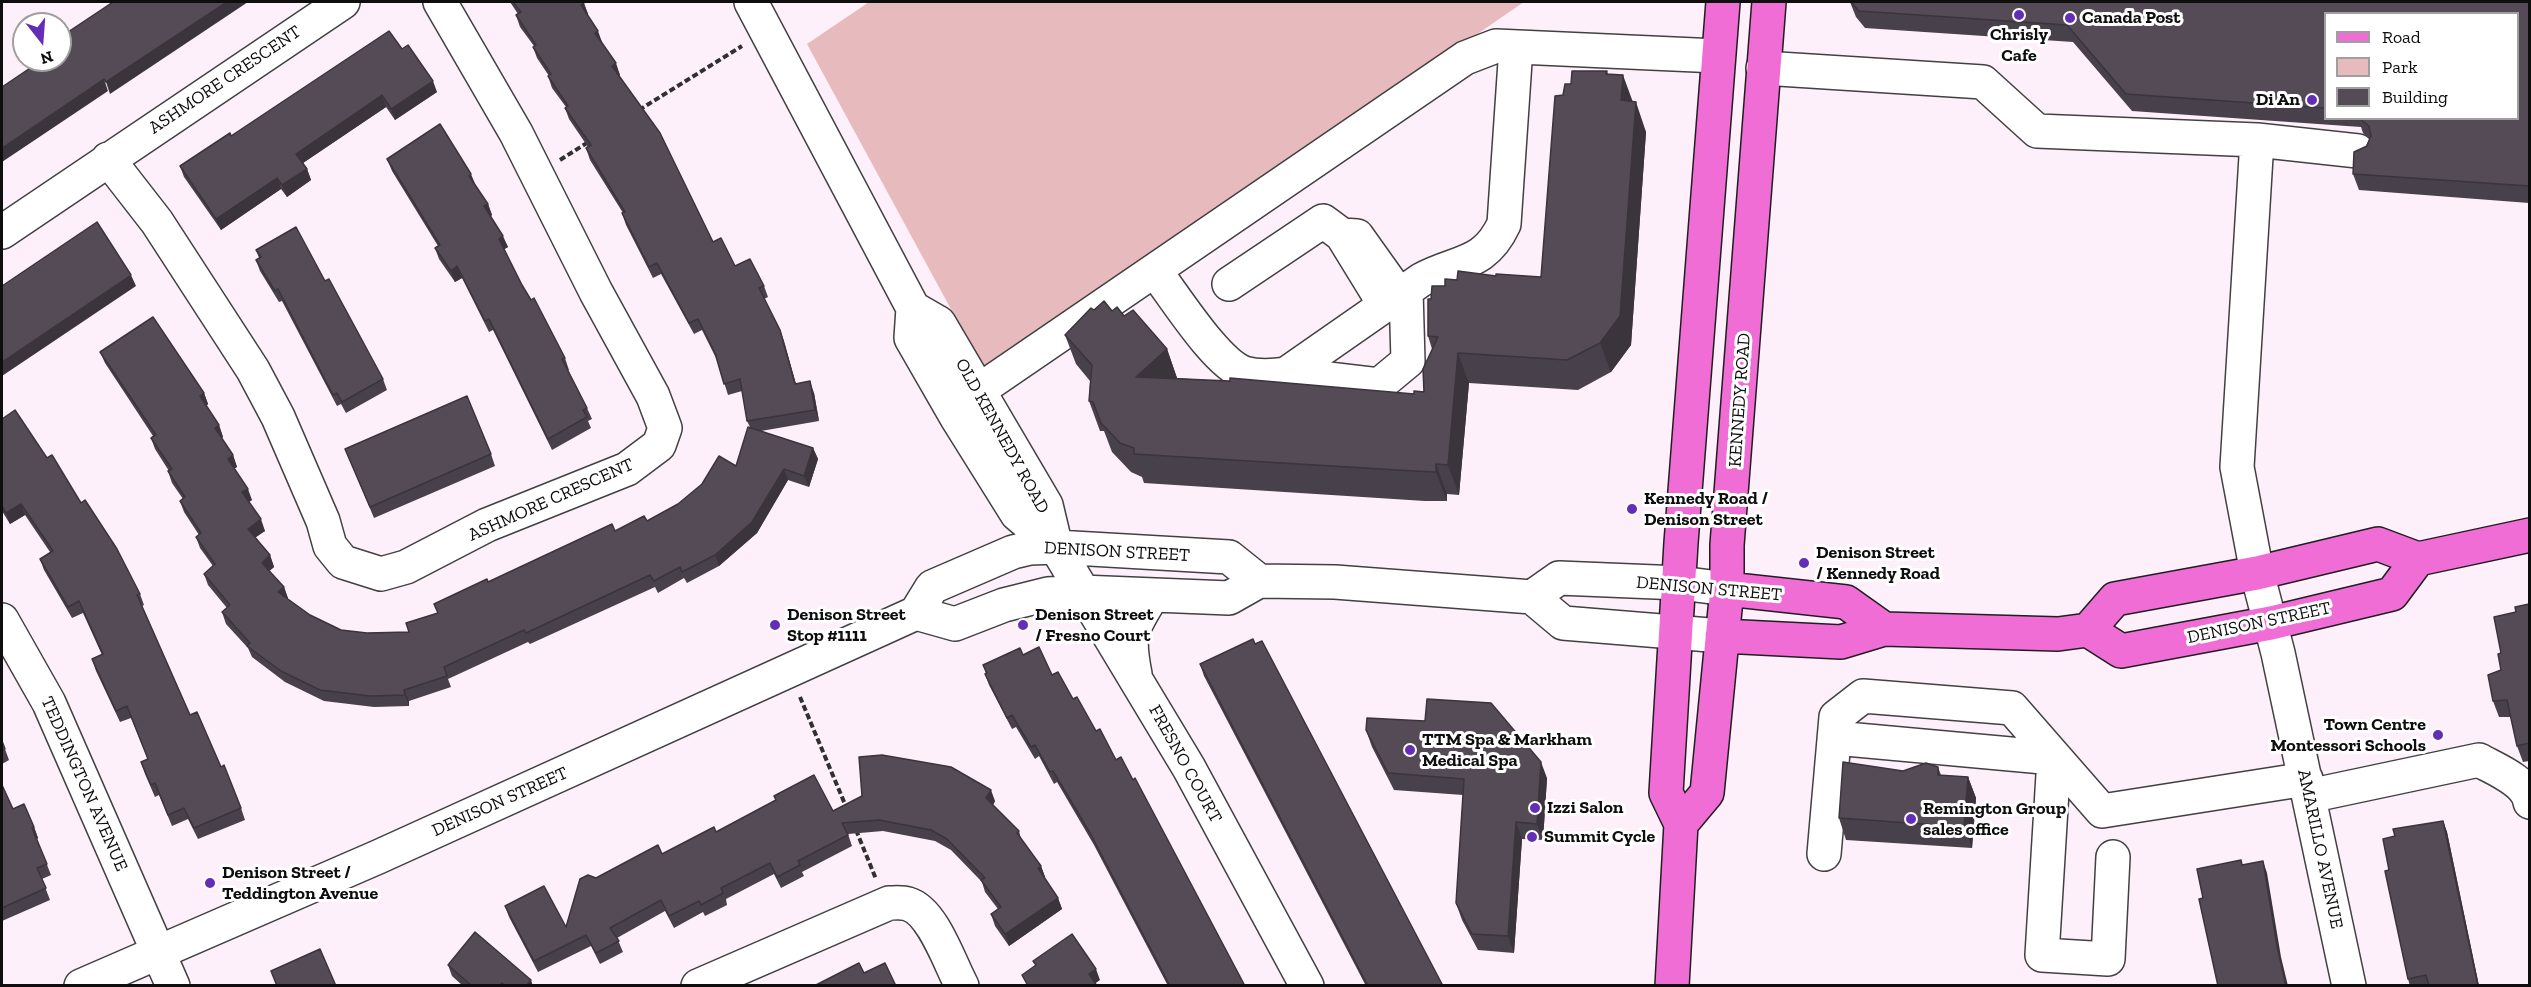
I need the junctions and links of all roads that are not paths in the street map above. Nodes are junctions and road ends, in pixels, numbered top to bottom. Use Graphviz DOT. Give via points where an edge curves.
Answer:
graph roads {
  1 [pos="343,2"];
  2 [pos="440,2"];
  3 [pos="751,2"];
  4 [pos="1723,2"];
  5 [pos="1769,2"];
  6 [pos="1516,47"];
  7 [pos="1718,56"];
  8 [pos="1763,68"];
  9 [pos="2257,140"];
  10 [pos="2358,151"];
  11 [pos="108,159"];
  12 [pos="2,232"];
  13 [pos="1155,272"];
  14 [pos="1229,284"];
  15 [pos="1397,297"];
  16 [pos="913,308"];
  17 [pos="1286,374"];
  18 [pos="978,392"];
  19 [pos="2529,535"];
  20 [pos="1056,547"];
  21 [pos="2418,559"];
  22 [pos="2257,573"];
  23 [pos="1259,581"];
  24 [pos="1680,583"];
  25 [pos="1727,589"];
  26 [pos="1081,592"];
  27 [pos="1152,596"];
  28 [pos="1532,597"];
  29 [pos="916,613"];
  30 [pos="2,620"];
  31 [pos="2271,623"];
  32 [pos="1884,629"];
  33 [pos="2088,630"];
  34 [pos="1677,632"];
  35 [pos="1722,636"];
  36 [pos="1136,678"];
  37 [pos="1835,738"];
  38 [pos="2054,758"];
  39 [pos="2307,788"];
  40 [pos="2529,802"];
  41 [pos="1681,824"];
  42 [pos="1824,854"];
  43 [pos="2113,856"];
  44 [pos="158,952"];
  45 [pos="81,986"];
  46 [pos="173,986"];
  47 [pos="698,986"];
  48 [pos="962,986"];
  49 [pos="1306,986"];
  50 [pos="1672,986"];
  51 [pos="2349,986"];
  1 -- 11 [label="street, ASHMORE CRESCENT"];
  2 -- 11 [label="street, ASHMORE CRESCENT" via="537,174 653,396 665,428 659,445 627,469 487,525 406,567 381,574 343,562 330,546 323,520 278,417 253,370 157,222"];
  3 -- 16 [label="street"];
  4 -- 7 [label="main road"];
  5 -- 8 [label="main road, KENNEDY ROAD"];
  6 -- 7 [label="street"];
  6 -- 13 [label="street" via="1496,46 1465,58"];
  6 -- 15 [label="street" via="1506,207 1500,232 1485,252 1471,262 1437,271"];
  7 -- 24 [label="main road"];
  8 -- 9 [label="street" via="1983,82 2037,130"];
  8 -- 25 [label="main road, KENNEDY ROAD" via="1727,545"];
  9 -- 10 [label="street"];
  9 -- 22 [label="street, AMARILLO AVENUE" via="2237,467"];
  11 -- 12 [label="street, ASHMORE CRESCENT"];
  13 -- 17 [label="street" via="1226,363 1244,373"];
  13 -- 18 [label="street"];
  14 -- 15 [label="street" via="1323,221 1342,235 1357,236"];
  15 -- 17 [label="street"];
  15 -- 17 [label="street" via="1408,361 1380,385"];
  16 -- 18 [label="street, OLD KENNEDY ROAD" via="939,323"];
  16 -- 20 [label="street, OLD KENNEDY ROAD" via="911,338 957,418 1017,514"];
  18 -- 20 [label="street, OLD KENNEDY ROAD" via="1046,506"];
  19 -- 21 [label="main road"];
  20 -- 23 [label="street, DENISON STREET" via="1229,557"];
  20 -- 26 [label="street, FRESNO COURT"];
  20 -- 29 [label="street, DENISON STREET" via="1013,552 932,586"];
  21 -- 22 [label="main road" via="2378,544"];
  21 -- 31 [label="main road, DENISON STREET" via="2392,594"];
  22 -- 31 [label="street, AMARILLO AVENUE"];
  22 -- 33 [label="main road" via="2115,599"];
  23 -- 27 [label="street" via="1228,598"];
  23 -- 28 [label="street" via="1335,582"];
  24 -- 25 [label="street, DENISON STREET"];
  24 -- 28 [label="street, DENISON STREET" via="1559,578"];
  24 -- 34 [label="main road"];
  25 -- 32 [label="main road, DENISON STREET" via="1846,602"];
  25 -- 35 [label="main road, KENNEDY ROAD"];
  26 -- 27 [label="street"];
  26 -- 29 [label="street" via="1026,599 954,624"];
  26 -- 36 [label="street, FRESNO COURT"];
  27 -- 36 [label="street" via="1133,626 1129,642"];
  28 -- 34 [label="street" via="1563,623"];
  29 -- 44 [label="street, DENISON STREET" via="378,857"];
  30 -- 44 [label="street, TEDDINGTON AVENUE" via="49,703"];
  31 -- 33 [label="main road, DENISON STREET" via="2121,651"];
  31 -- 39 [label="street, AMARILLO AVENUE"];
  32 -- 33 [label="main road" via="2058,634"];
  32 -- 35 [label="main road" via="1841,642"];
  34 -- 35 [label="street"];
  34 -- 41 [label="main road" via="1666,793"];
  35 -- 41 [label="main road, KENNEDY ROAD" via="1707,793"];
  36 -- 49 [label="street, FRESNO COURT"];
  37 -- 38 [label="street"];
  37 -- 38 [label="street" via="1836,717 1863,696 2012,708"];
  37 -- 42 [label="street"];
  38 -- 39 [label="street" via="2102,811"];
  38 -- 43 [label="street" via="2042,955 2108,959"];
  39 -- 40 [label="street" via="2479,760 2515,781"];
  39 -- 51 [label="street, AMARILLO AVENUE"];
  41 -- 50 [label="main road"];
  44 -- 45 [label="street, DENISON STREET"];
  44 -- 46 [label="street, TEDDINGTON AVENUE"];
  47 -- 48 [label="street" via="889,903 909,904 924,915"];
}
